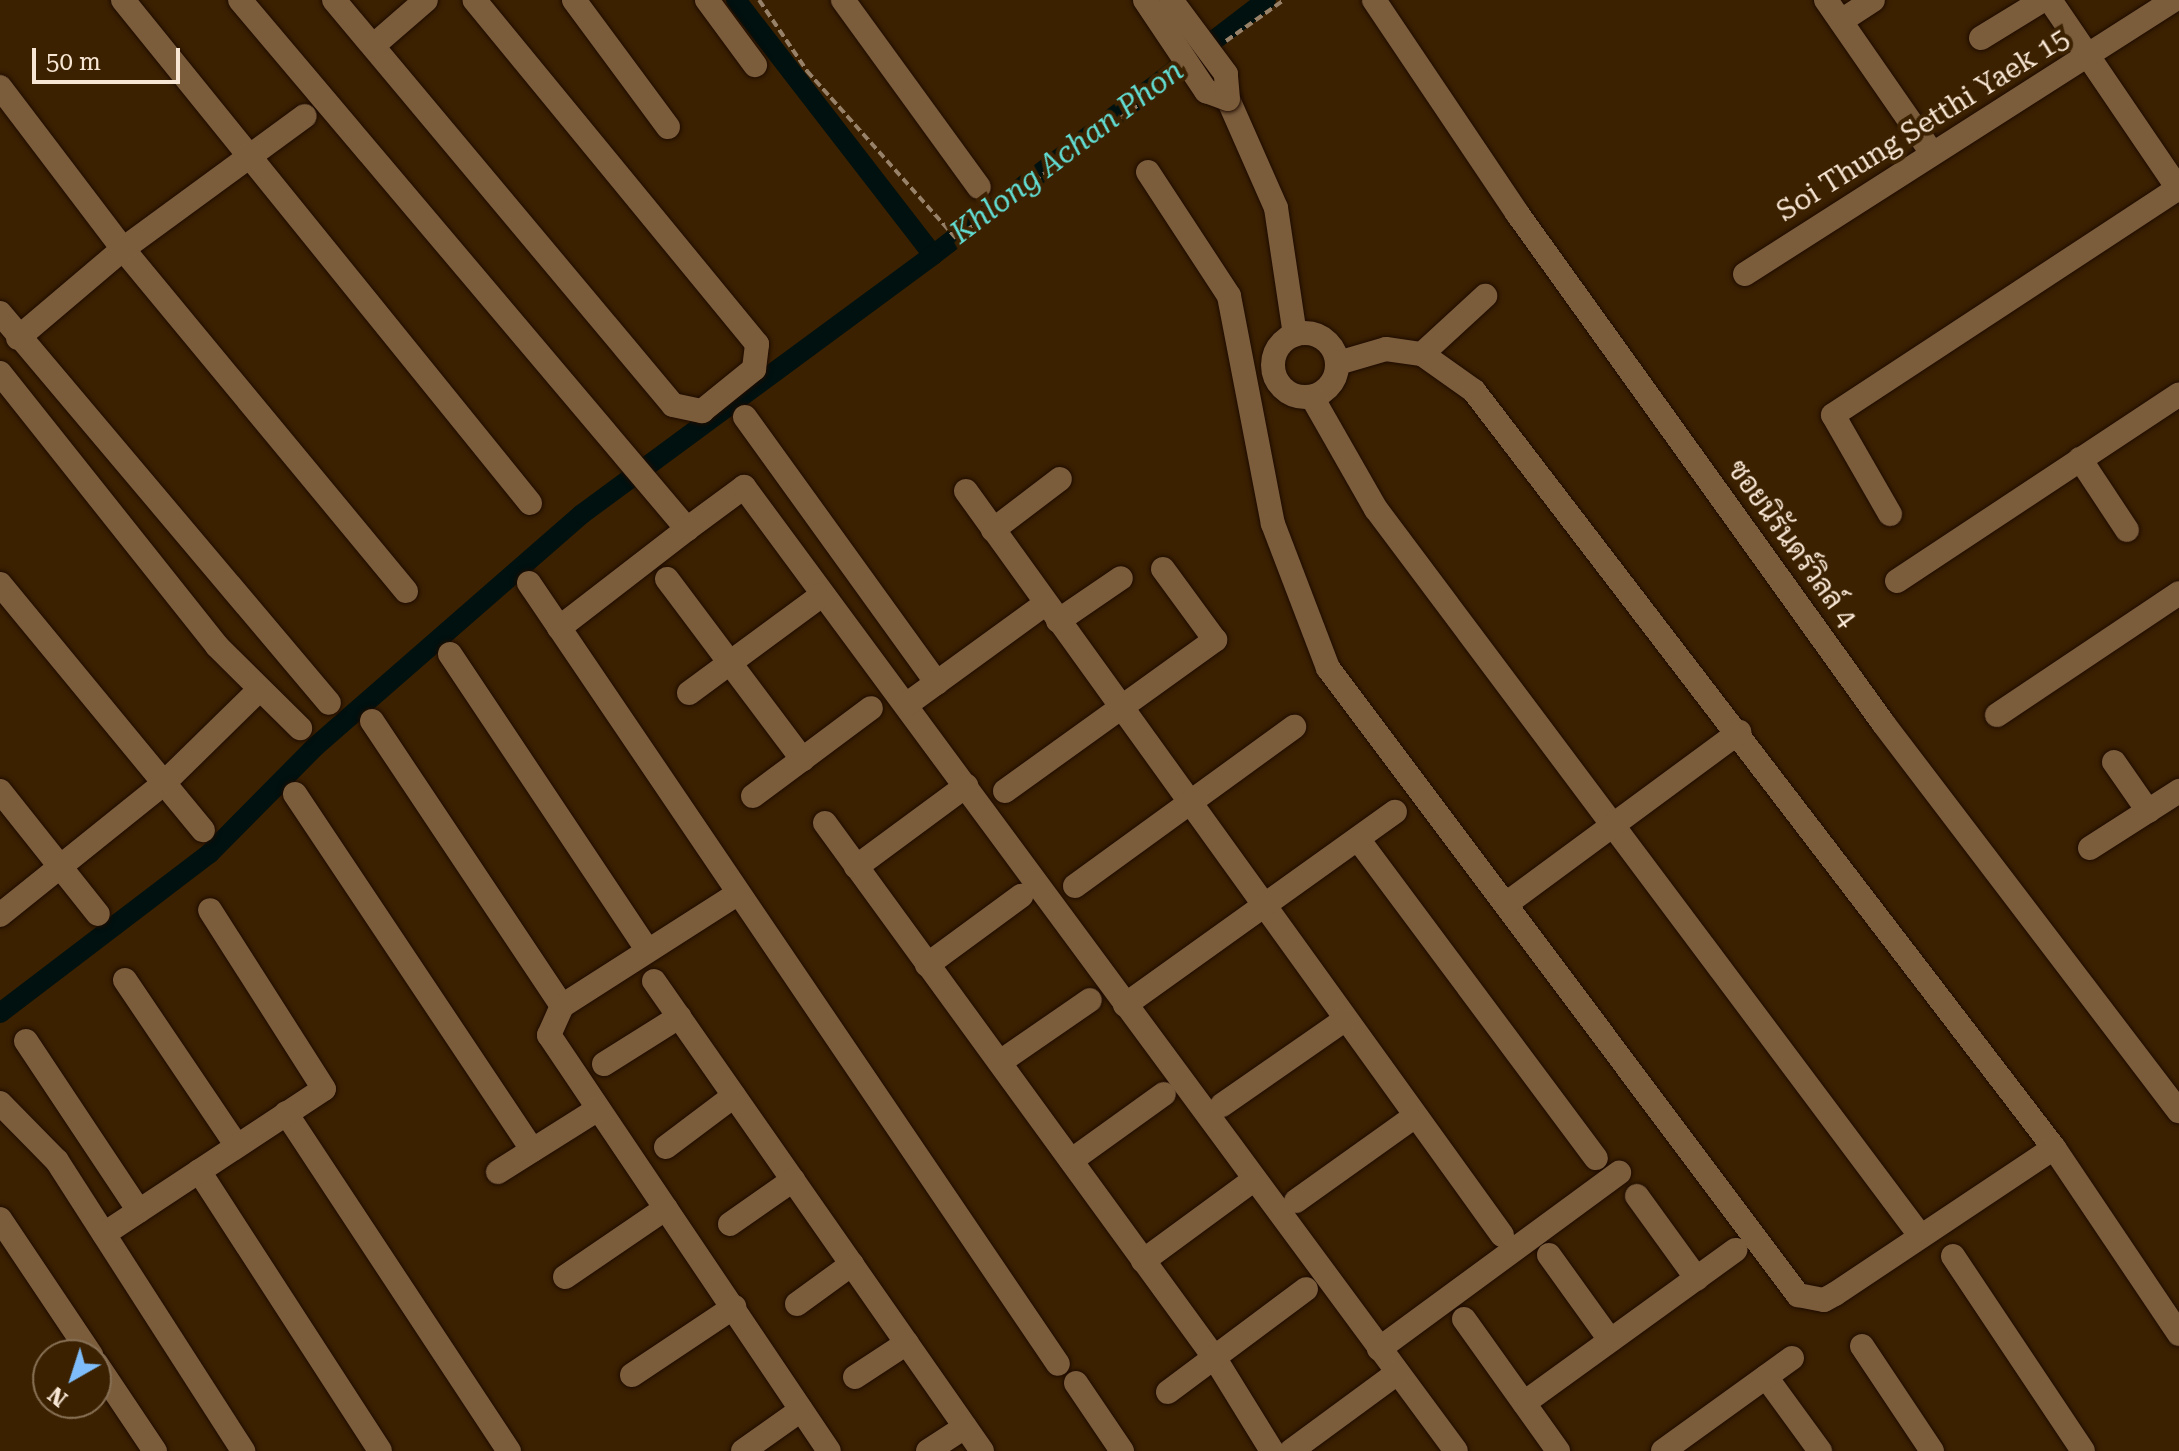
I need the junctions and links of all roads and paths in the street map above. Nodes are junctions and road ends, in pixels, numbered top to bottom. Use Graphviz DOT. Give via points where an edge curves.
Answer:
graph roads {
  1 [pos="123,0"];
  2 [pos="240,0"];
  3 [pos="334,0"];
  4 [pos="426,0"];
  5 [pos="474,0"];
  6 [pos="574,0"];
  7 [pos="707,0"];
  8 [pos="759,0"];
  9 [pos="843,0"];
  10 [pos="1145,0"];
  11 [pos="1171,0"];
  12 [pos="1284,0"];
  13 [pos="1374,0"];
  14 [pos="1826,0"];
  15 [pos="1873,0"];
  16 [pos="2043,0"];
  17 [pos="2050,0"];
  18 [pos="2174,0"];
  19 [pos="1841,21"];
  20 [pos="1981,38"];
  21 [pos="373,46"];
  22 [pos="1212,51"];
  23 [pos="2088,57"];
  24 [pos="755,65"];
  25 [pos="1177,77"];
  26 [pos="0,87"];
  27 [pos="1228,99"];
  28 [pos="305,116"];
  29 [pos="668,127"];
  30 [pos="1932,153"];
  31 [pos="245,160"];
  32 [pos="1148,172"];
  33 [pos="979,187"];
  34 [pos="2179,189"];
  35 [pos="123,249"];
  36 [pos="1745,274"];
  37 [pos="1485,296"];
  38 [pos="0,313"];
  39 [pos="1295,335"];
  40 [pos="18,338"];
  41 [pos="1422,354"];
  42 [pos="1338,363"];
  43 [pos="0,373"];
  44 [pos="1246,373"];
  45 [pos="1274,375"];
  46 [pos="2179,394"];
  47 [pos="1312,397"];
  48 [pos="745,417"];
  49 [pos="2080,459"];
  50 [pos="1060,479"];
  51 [pos="966,491"];
  52 [pos="530,503"];
  53 [pos="1890,514"];
  54 [pos="687,529"];
  55 [pos="993,530"];
  56 [pos="2127,530"];
  57 [pos="1163,569"];
  58 [pos="1121,578"];
  59 [pos="667,579"];
  60 [pos="1897,581"];
  61 [pos="529,583"];
  62 [pos="0,584"];
  63 [pos="406,591"];
  64 [pos="2179,593"];
  65 [pos="822,595"];
  66 [pos="1052,613"];
  67 [pos="559,628"];
  68 [pos="450,654"];
  69 [pos="728,663"];
  70 [pos="937,683"];
  71 [pos="259,690"];
  72 [pos="689,693"];
  73 [pos="329,703"];
  74 [pos="906,705"];
  75 [pos="871,708"];
  76 [pos="1121,709"];
  77 [pos="1997,715"];
  78 [pos="372,721"];
  79 [pos="1294,727"];
  80 [pos="300,728"];
  81 [pos="1739,732"];
  82 [pos="803,760"];
  83 [pos="2114,762"];
  84 [pos="164,783"];
  85 [pos="966,786"];
  86 [pos="0,791"];
  87 [pos="1005,791"];
  88 [pos="2179,791"];
  89 [pos="295,794"];
  90 [pos="753,796"];
  91 [pos="1189,805"];
  92 [pos="2148,811"];
  93 [pos="1395,812"];
  94 [pos="1615,822"];
  95 [pos="825,823"];
  96 [pos="203,830"];
  97 [pos="1358,839"];
  98 [pos="2090,848"];
  99 [pos="62,865"];
  100 [pos="856,867"];
  101 [pos="1075,886"];
  102 [pos="734,896"];
  103 [pos="1021,896"];
  104 [pos="1506,904"];
  105 [pos="1262,906"];
  106 [pos="210,910"];
  107 [pos="98,914"];
  108 [pos="0,915"];
  109 [pos="647,949"];
  110 [pos="927,965"];
  111 [pos="125,980"];
  112 [pos="654,981"];
  113 [pos="1090,1000"];
  114 [pos="1125,1005"];
  115 [pos="562,1006"];
  116 [pos="679,1017"];
  117 [pos="1343,1021"];
  118 [pos="26,1041"];
  119 [pos="1000,1062"];
  120 [pos="604,1064"];
  121 [pos="1164,1094"];
  122 [pos="734,1096"];
  123 [pos="0,1103"];
  124 [pos="1222,1105"];
  125 [pos="598,1109"];
  126 [pos="2179,1111"];
  127 [pos="286,1113"];
  128 [pos="1415,1116"];
  129 [pos="237,1146"];
  130 [pos="666,1147"];
  131 [pos="2054,1148"];
  132 [pos="532,1150"];
  133 [pos="1596,1158"];
  134 [pos="1072,1160"];
  135 [pos="199,1171"];
  136 [pos="498,1172"];
  137 [pos="1619,1173"];
  138 [pos="793,1180"];
  139 [pos="1252,1181"];
  140 [pos="1637,1196"];
  141 [pos="1296,1201"];
  142 [pos="666,1208"];
  143 [pos="139,1211"];
  144 [pos="0,1219"];
  145 [pos="730,1224"];
  146 [pos="104,1234"];
  147 [pos="1919,1234"];
  148 [pos="1502,1235"];
  149 [pos="1735,1250"];
  150 [pos="1549,1255"];
  151 [pos="1953,1256"];
  152 [pos="1143,1261"];
  153 [pos="852,1264"];
  154 [pos="565,1277"];
  155 [pos="1697,1279"];
  156 [pos="1306,1289"];
  157 [pos="797,1304"];
  158 [pos="734,1307"];
  159 [pos="1464,1319"];
  160 [pos="2179,1334"];
  161 [pos="80,1339"];
  162 [pos="1610,1340"];
  163 [pos="907,1343"];
  164 [pos="1862,1346"];
  165 [pos="1379,1349"];
  166 [pos="1214,1357"];
  167 [pos="1792,1358"];
  168 [pos="1058,1364"];
  169 [pos="1397,1373"];
  170 [pos="632,1375"];
  171 [pos="855,1377"];
  172 [pos="1766,1377"];
  173 [pos="1076,1383"];
  174 [pos="112,1387"];
  175 [pos="1168,1392"];
  176 [pos="1524,1403"];
  177 [pos="801,1410"];
  178 [pos="965,1427"];
  179 [pos="1119,1450"];
  180 [pos="155,1451"];
  181 [pos="243,1451"];
  182 [pos="380,1451"];
  183 [pos="509,1451"];
  184 [pos="743,1451"];
  185 [pos="829,1451"];
  186 [pos="928,1451"];
  187 [pos="982,1451"];
  188 [pos="1272,1451"];
  189 [pos="1291,1451"];
  190 [pos="1456,1451"];
  191 [pos="1558,1451"];
  192 [pos="1663,1451"];
  193 [pos="1820,1451"];
  194 [pos="1932,1451"];
  195 [pos="2083,1451"];
  1 -- 31 [label="street"];
  2 -- 54 [label="street" via="618,439"];
  3 -- 21 [label="street"];
  4 -- 21 [label="street"];
  5 -- 21 [label="street" via="757,344 754,369 702,411 673,405"];
  6 -- 29 [label="street"];
  7 -- 24 [label="street"];
  8 -- 25 [label="path" via="807,71 865,128 956,238"];
  9 -- 33 [label="street"];
  10 -- 27 [label="street, bridge" via="1206,91"];
  11 -- 27 [label="street, bridge" via="1226,74"];
  12 -- 22 [label="path"];
  13 -- 126 [label="street, ซอยนิรันดร์วิลล์ 4" via="1517,213 1883,723"];
  14 -- 19 [label="street"];
  15 -- 19 [label="street"];
  16 -- 20 [label="street"];
  17 -- 23 [label="street"];
  18 -- 23 [label="street, Soi Thung Setthi Yaek 15"];
  19 -- 30 [label="street"];
  23 -- 30 [label="street, Soi Thung Setthi Yaek 15"];
  23 -- 34 [label="street"];
  26 -- 35 [label="street"];
  27 -- 39 [label="street" via="1276,208"];
  28 -- 31 [label="street"];
  30 -- 36 [label="street, Soi Thung Setthi Yaek 15"];
  31 -- 35 [label="street"];
  31 -- 52 [label="street"];
  32 -- 44 [label="street" via="1223,279"];
  34 -- 53 [label="street" via="1833,415"];
  35 -- 40 [label="street"];
  35 -- 63 [label="street"];
  37 -- 41 [label="street"];
  38 -- 40 [label="street"];
  39 -- 42 [label="street" via="1323,338"];
  39 -- 45 [label="street" via="1279,346"];
  40 -- 73 [label="street"];
  41 -- 42 [label="street" via="1386,349"];
  41 -- 81 [label="street" via="1474,391"];
  42 -- 47 [label="street" via="1334,381"];
  43 -- 71 [label="street"];
  44 -- 45 [label="street"];
  44 -- 104 [label="street" via="1273,524 1328,668"];
  45 -- 47 [label="street" via="1293,395"];
  46 -- 49 [label="street"];
  47 -- 94 [label="street" via="1376,509"];
  48 -- 70 [label="street"];
  49 -- 56 [label="street"];
  49 -- 60 [label="street"];
  50 -- 55 [label="street"];
  51 -- 55 [label="street"];
  54 -- 65 [label="street" via="744,487"];
  54 -- 67 [label="street"];
  55 -- 66 [label="street"];
  57 -- 76 [label="street" via="1215,640"];
  58 -- 66 [label="street"];
  59 -- 69 [label="street"];
  61 -- 67 [label="street"];
  62 -- 84 [label="street"];
  64 -- 77 [label="street"];
  65 -- 69 [label="street"];
  65 -- 74 [label="street"];
  66 -- 70 [label="street"];
  66 -- 76 [label="street"];
  67 -- 102 [label="street"];
  68 -- 109 [label="street"];
  69 -- 72 [label="street"];
  69 -- 82 [label="street"];
  70 -- 74 [label="street"];
  71 -- 80 [label="street"];
  71 -- 84 [label="street"];
  74 -- 85 [label="street"];
  75 -- 82 [label="street"];
  76 -- 87 [label="street"];
  76 -- 91 [label="street"];
  78 -- 115 [label="street"];
  79 -- 91 [label="street"];
  81 -- 94 [label="street"];
  81 -- 131 [label="street"];
  82 -- 90 [label="street"];
  83 -- 92 [label="street"];
  84 -- 96 [label="street"];
  84 -- 99 [label="street"];
  85 -- 100 [label="street"];
  85 -- 114 [label="street"];
  86 -- 99 [label="street"];
  88 -- 92 [label="street"];
  89 -- 132 [label="street"];
  91 -- 101 [label="street"];
  91 -- 105 [label="street"];
  92 -- 98 [label="street"];
  93 -- 97 [label="street"];
  94 -- 104 [label="street"];
  94 -- 147 [label="street"];
  95 -- 100 [label="street"];
  97 -- 105 [label="street"];
  97 -- 133 [label="street"];
  99 -- 107 [label="street"];
  99 -- 108 [label="street"];
  100 -- 110 [label="street"];
  102 -- 109 [label="street"];
  102 -- 168 [label="street"];
  103 -- 110 [label="street"];
  104 -- 147 [label="street" via="1798,1295 1824,1300"];
  105 -- 114 [label="street"];
  105 -- 117 [label="street"];
  106 -- 127 [label="street" via="324,1089"];
  109 -- 115 [label="street"];
  110 -- 119 [label="street"];
  111 -- 129 [label="street"];
  112 -- 116 [label="street"];
  113 -- 119 [label="street"];
  114 -- 139 [label="street"];
  115 -- 125 [label="street" via="549,1035"];
  116 -- 120 [label="street"];
  116 -- 122 [label="street"];
  117 -- 124 [label="street"];
  117 -- 128 [label="street"];
  118 -- 143 [label="street"];
  119 -- 134 [label="street"];
  121 -- 134 [label="street"];
  122 -- 130 [label="street"];
  122 -- 138 [label="street"];
  123 -- 146 [label="street" via="57,1161"];
  125 -- 132 [label="street"];
  125 -- 142 [label="street"];
  127 -- 129 [label="street"];
  127 -- 183 [label="street"];
  128 -- 141 [label="street"];
  128 -- 148 [label="street"];
  129 -- 135 [label="street"];
  131 -- 147 [label="street"];
  131 -- 160 [label="street"];
  132 -- 136 [label="street"];
  134 -- 152 [label="street"];
  135 -- 143 [label="street"];
  135 -- 182 [label="street"];
  137 -- 165 [label="street"];
  138 -- 145 [label="street"];
  138 -- 153 [label="street"];
  139 -- 152 [label="street"];
  139 -- 165 [label="street"];
  140 -- 155 [label="street"];
  142 -- 154 [label="street"];
  142 -- 158 [label="street"];
  143 -- 146 [label="street"];
  144 -- 161 [label="street"];
  146 -- 181 [label="street"];
  149 -- 155 [label="street"];
  150 -- 162 [label="street"];
  151 -- 195 [label="street"];
  152 -- 166 [label="street"];
  153 -- 157 [label="street"];
  153 -- 163 [label="street"];
  155 -- 162 [label="street"];
  156 -- 166 [label="street"];
  158 -- 170 [label="street"];
  158 -- 177 [label="street"];
  159 -- 176 [label="street"];
  162 -- 176 [label="street"];
  163 -- 171 [label="street"];
  163 -- 178 [label="street"];
  164 -- 194 [label="street"];
  165 -- 169 [label="street"];
  166 -- 175 [label="street"];
  166 -- 188 [label="street"];
  167 -- 172 [label="street"];
  169 -- 189 [label="street"];
  169 -- 190 [label="street"];
  172 -- 192 [label="street"];
  172 -- 193 [label="street"];
  173 -- 179 [label="street"];
  174 -- 180 [label="street"];
  176 -- 191 [label="street"];
  177 -- 184 [label="street"];
  177 -- 185 [label="street"];
  178 -- 186 [label="street"];
  178 -- 187 [label="street"];
}
